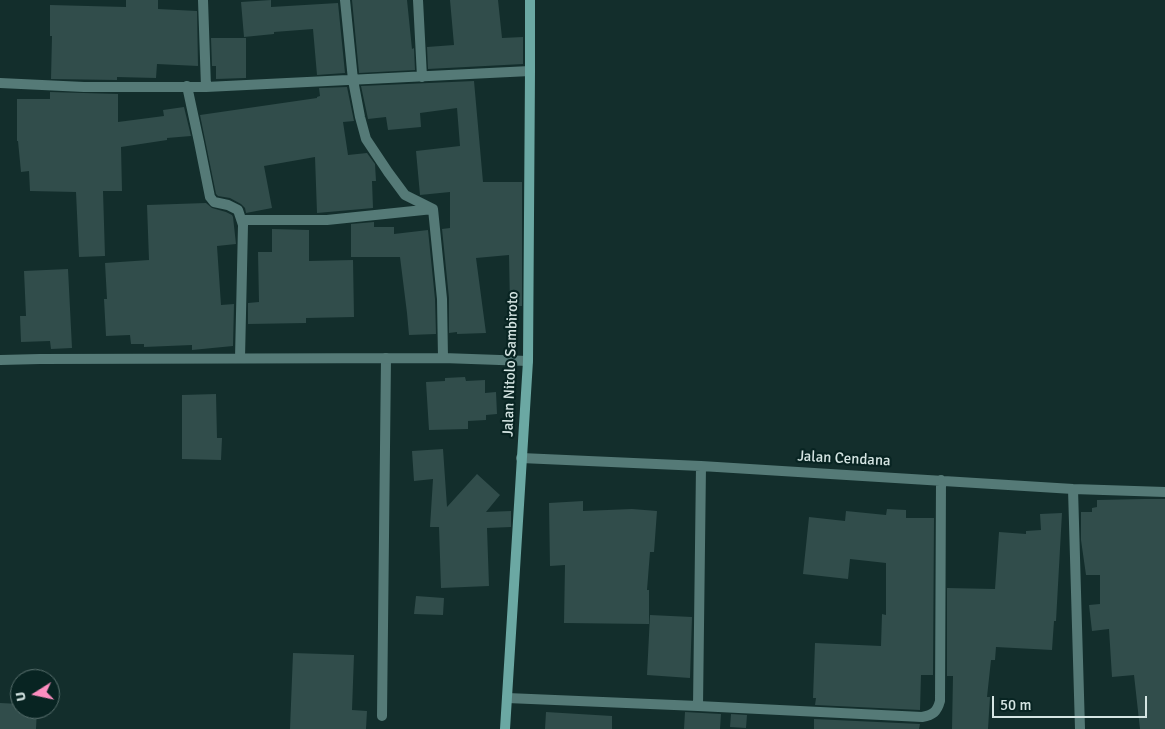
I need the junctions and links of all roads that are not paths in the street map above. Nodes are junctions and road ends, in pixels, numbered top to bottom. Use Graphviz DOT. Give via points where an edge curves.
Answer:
graph roads {
  1 [pos="203,0"];
  2 [pos="345,0"];
  3 [pos="418,0"];
  4 [pos="530,0"];
  5 [pos="530,71"];
  6 [pos="422,77"];
  7 [pos="353,80"];
  8 [pos="0,83"];
  9 [pos="187,86"];
  10 [pos="206,87"];
  11 [pos="432,208"];
  12 [pos="243,220"];
  13 [pos="240,358"];
  14 [pos="386,358"];
  15 [pos="443,358"];
  16 [pos="0,360"];
  17 [pos="528,361"];
  18 [pos="522,458"];
  19 [pos="701,466"];
  20 [pos="941,480"];
  21 [pos="1073,489"];
  22 [pos="1165,492"];
  23 [pos="507,698"];
  24 [pos="698,706"];
  25 [pos="382,716"];
  26 [pos="505,729"];
  27 [pos="1080,729"];
  1 -- 10 [label="street"];
  2 -- 7 [label="street"];
  3 -- 6 [label="street"];
  4 -- 5 [label="street, Jalan Nitolo Sambiroto"];
  5 -- 6 [label="street"];
  5 -- 17 [label="street, Jalan Nitolo Sambiroto"];
  6 -- 7 [label="street"];
  7 -- 10 [label="street"];
  7 -- 11 [label="street" via="366,139 405,195"];
  8 -- 9 [label="street" via="84,87"];
  9 -- 10 [label="street"];
  9 -- 12 [label="street" via="210,198 238,210"];
  11 -- 12 [label="street" via="327,220"];
  11 -- 15 [label="street" via="442,299"];
  12 -- 13 [label="street"];
  13 -- 14 [label="street"];
  13 -- 16 [label="street"];
  14 -- 15 [label="street"];
  14 -- 25 [label="street"];
  15 -- 17 [label="street"];
  17 -- 18 [label="street, Jalan Nitolo Sambiroto"];
  18 -- 19 [label="street, Jalan Cendana"];
  18 -- 23 [label="street, Jalan Nitolo Sambiroto"];
  19 -- 20 [label="street, Jalan Cendana"];
  19 -- 24 [label="street"];
  20 -- 21 [label="street, Jalan Cendana"];
  20 -- 24 [label="street" via="938,709 930,716 922,717"];
  21 -- 22 [label="street, Jalan Cendana"];
  21 -- 27 [label="street"];
  23 -- 24 [label="street"];
  23 -- 26 [label="street, Jalan Nitolo Sambiroto"];
}
